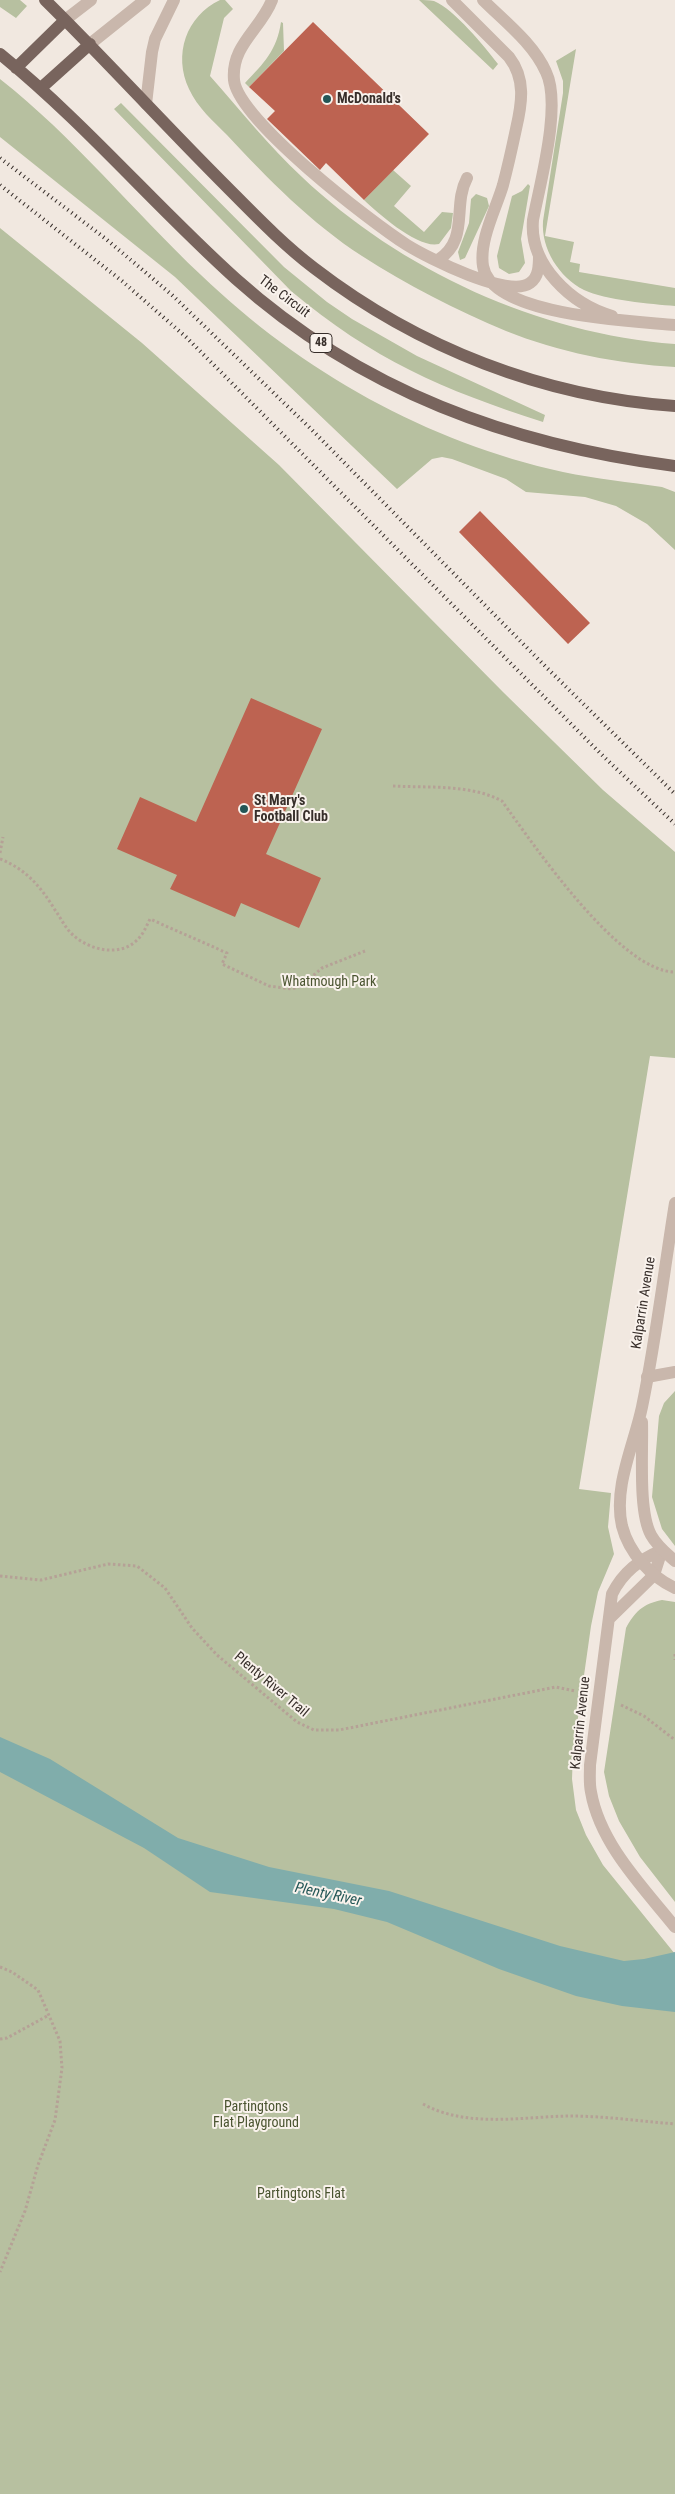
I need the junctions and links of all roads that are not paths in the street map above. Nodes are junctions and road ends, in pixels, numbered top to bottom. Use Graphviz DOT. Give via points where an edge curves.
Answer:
graph roads {
  1 [pos="45,0"];
  2 [pos="91,0"];
  3 [pos="145,0"];
  4 [pos="174,0"];
  5 [pos="272,0"];
  6 [pos="452,0"];
  7 [pos="483,0"];
  8 [pos="65,20"];
  9 [pos="90,44"];
  10 [pos="0,54"];
  11 [pos="16,68"];
  12 [pos="41,88"];
  13 [pos="146,104"];
  14 [pos="468,178"];
  15 [pos="539,255"];
  16 [pos="438,260"];
  17 [pos="494,283"];
  18 [pos="641,322"];
  19 [pos="675,325"];
  20 [pos="675,406"];
  21 [pos="675,466"];
  22 [pos="675,1203"];
  23 [pos="675,1372"];
  24 [pos="647,1377"];
  25 [pos="642,1407"];
  26 [pos="662,1550"];
  27 [pos="640,1560"];
  28 [pos="675,1561"];
  29 [pos="654,1575"];
  30 [pos="675,1588"];
  31 [pos="610,1618"];
  32 [pos="675,1927"];
  1 -- 8 [label="main road"];
  2 -- 8 [label="street"];
  3 -- 9 [label="street"];
  4 -- 13 [label="street" via="152,52"];
  5 -- 16 [label="street" via="236,57 234,80 241,99 260,122 346,200 408,245"];
  6 -- 17 [label="street" via="509,57 522,83 508,164 484,251 485,272"];
  7 -- 15 [label="street" via="526,42 547,73 552,92 552,115 533,227"];
  8 -- 9 [label="main road"];
  8 -- 11 [label="main road"];
  9 -- 12 [label="main road"];
  9 -- 13 [label="main road"];
  10 -- 11 [label="main road, The Circuit / 48"];
  11 -- 12 [label="main road, The Circuit / 48"];
  12 -- 21 [label="main road, The Circuit / 48" via="237,280 339,354 386,382 444,410 507,432 566,448"];
  13 -- 20 [label="main road" via="267,228 364,304 474,361 533,381 643,404"];
  14 -- 16 [label="street" via="461,194 459,229 450,249"];
  15 -- 17 [label="street" via="537,274 531,283 515,288"];
  15 -- 18 [label="street" via="562,288 578,300 604,314"];
  16 -- 17 [label="street"];
  17 -- 18 [label="street" via="524,300 562,313"];
  18 -- 19 [label="street"];
  22 -- 24 [label="street, Kalparrin Avenue"];
  23 -- 24 [label="street"];
  24 -- 25 [label="street, Kalparrin Avenue"];
  25 -- 26 [label="street, Kalparrin Avenue" via="644,1506 650,1534"];
  25 -- 27 [label="street, Kalparrin Avenue" via="624,1474 621,1504 622,1526"];
  26 -- 27 [label="street, Kalparrin Avenue"];
  26 -- 28 [label="street"];
  26 -- 29 [label="street"];
  27 -- 29 [label="street"];
  27 -- 31 [label="street, Kalparrin Avenue" via="619,1580 609,1604"];
  29 -- 30 [label="street"];
  29 -- 31 [label="street"];
  31 -- 32 [label="street, Kalparrin Avenue" via="590,1765 590,1791 607,1837"];
}
